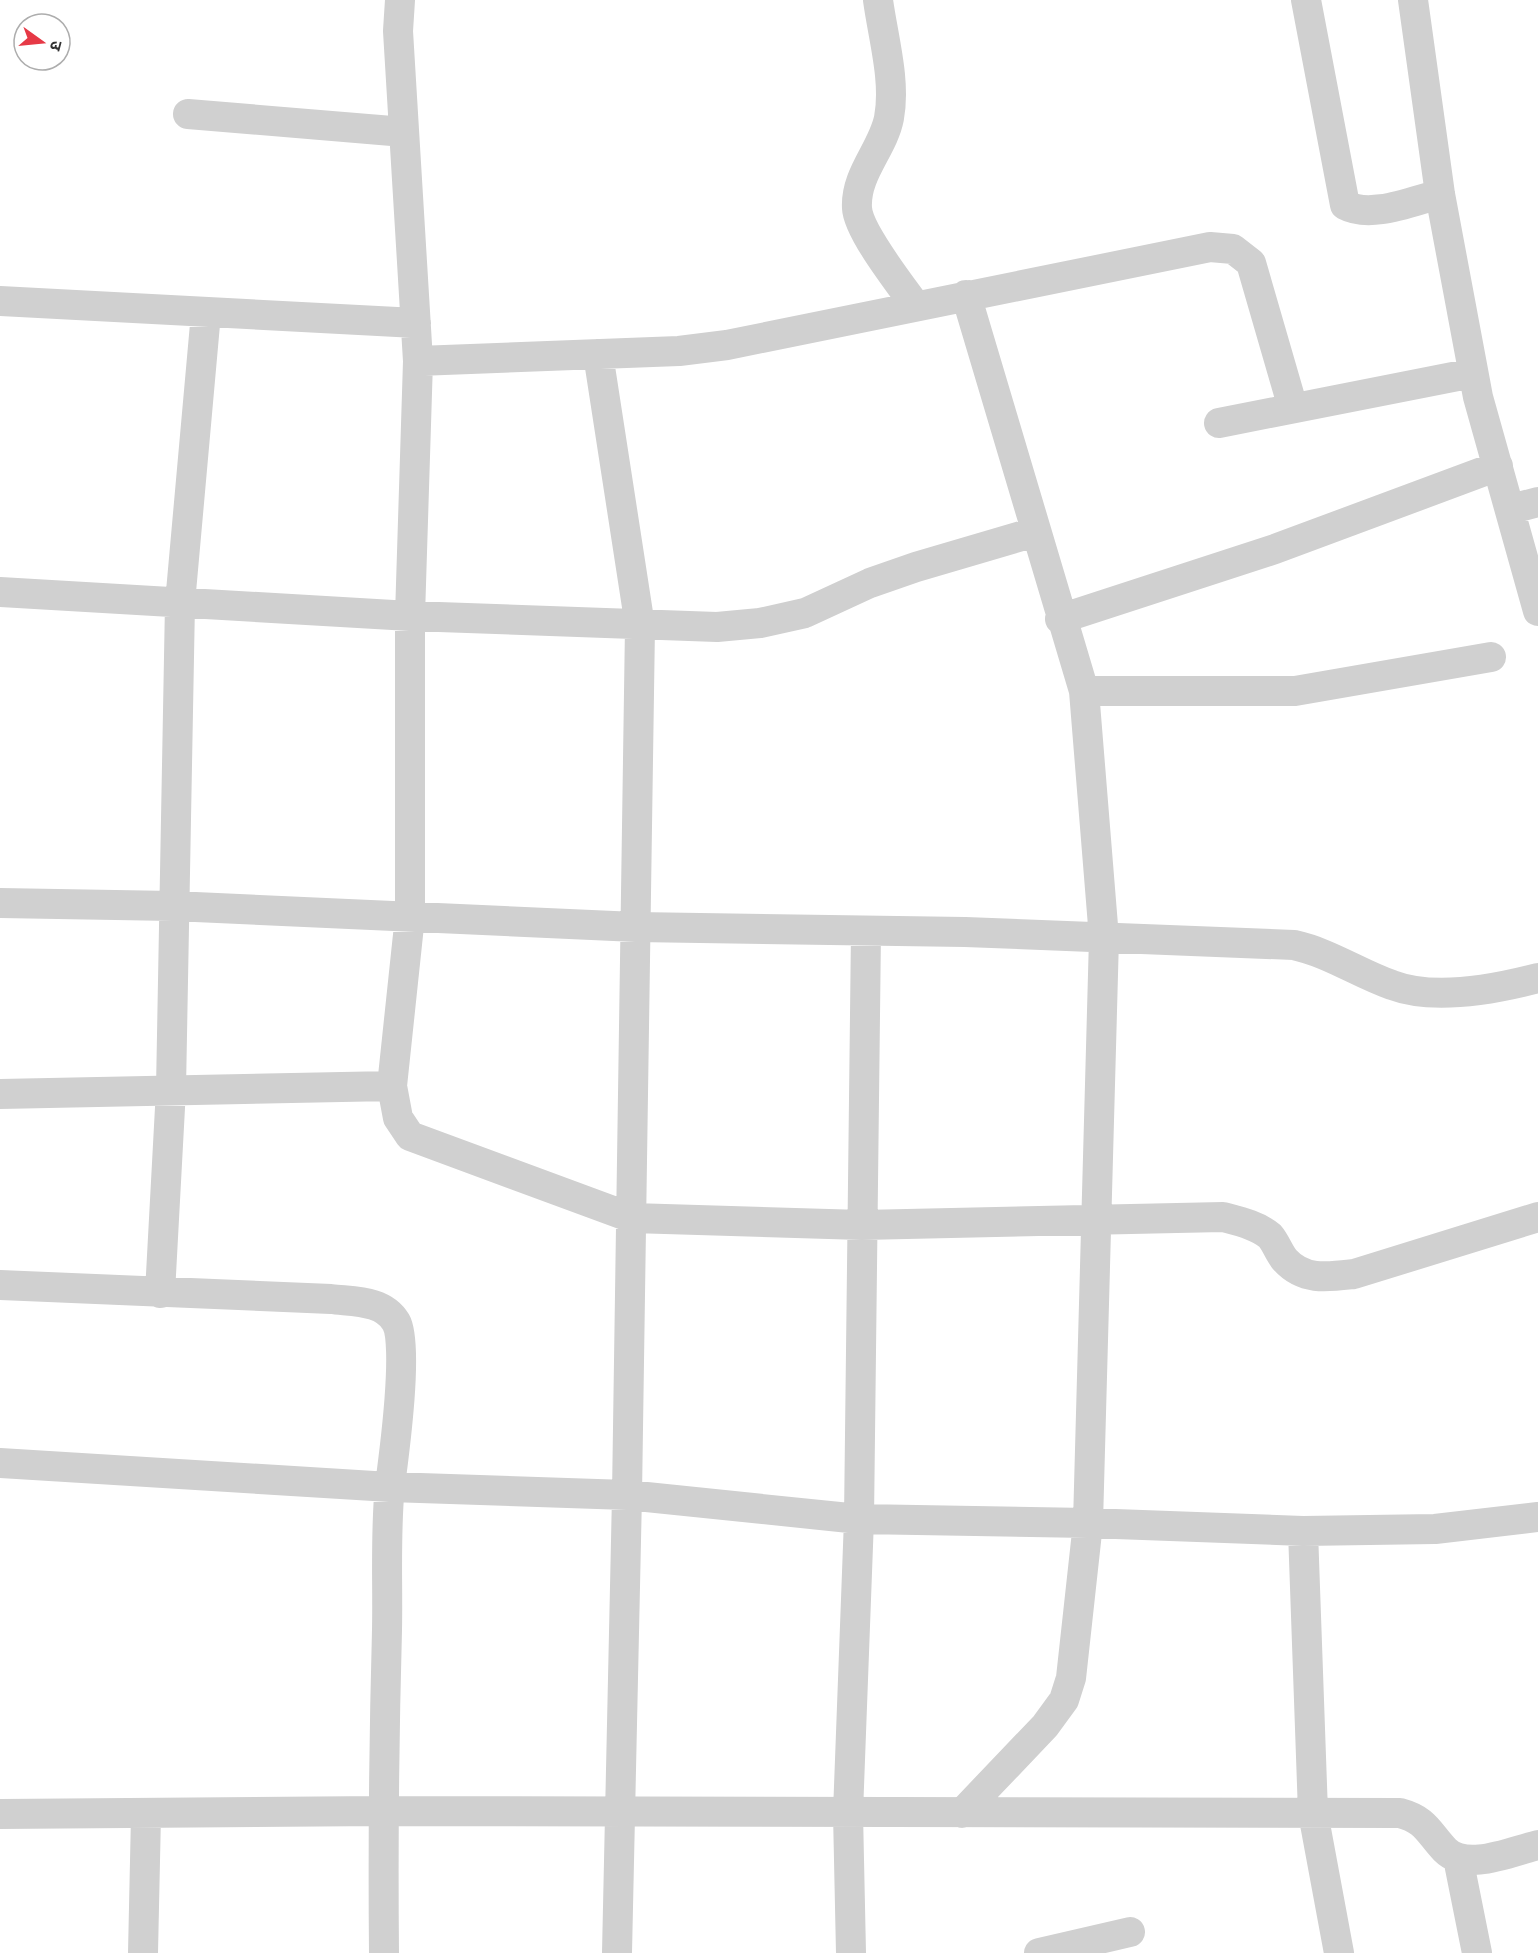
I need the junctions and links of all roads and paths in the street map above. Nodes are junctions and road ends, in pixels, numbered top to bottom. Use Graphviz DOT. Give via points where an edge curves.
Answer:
graph roads {
  1 [pos="400,0"];
  2 [pos="878,0"];
  3 [pos="1306,0"];
  4 [pos="1413,0"];
  5 [pos="188,114"];
  6 [pos="404,132"];
  7 [pos="1440,194"];
  8 [pos="966,295"];
  9 [pos="0,302"];
  10 [pos="915,305"];
  11 [pos="206,313"];
  12 [pos="416,323"];
  13 [pos="598,354"];
  14 [pos="418,361"];
  15 [pos="1473,373"];
  16 [pos="1293,408"];
  17 [pos="1219,423"];
  18 [pos="1498,466"];
  19 [pos="1525,506"];
  20 [pos="1035,532"];
  21 [pos="0,592"];
  22 [pos="180,603"];
  23 [pos="1538,611"];
  24 [pos="410,616"];
  25 [pos="1060,619"];
  26 [pos="640,626"];
  27 [pos="1491,657"];
  28 [pos="1084,691"];
  29 [pos="0,903"];
  30 [pos="173,906"];
  31 [pos="410,916"];
  32 [pos="636,927"];
  33 [pos="866,931"];
  34 [pos="1104,938"];
  35 [pos="1538,978"];
  36 [pos="392,1086"];
  37 [pos="171,1089"];
  38 [pos="0,1095"];
  39 [pos="1538,1217"];
  40 [pos="632,1218"];
  41 [pos="1096,1219"];
  42 [pos="862,1225"];
  43 [pos="0,1285"];
  44 [pos="160,1293"];
  45 [pos="0,1463"];
  46 [pos="390,1487"];
  47 [pos="627,1495"];
  48 [pos="1538,1517"];
  49 [pos="859,1519"];
  50 [pos="1088,1523"];
  51 [pos="1303,1531"];
  52 [pos="382,1810"];
  53 [pos="618,1812"];
  54 [pos="848,1813"];
  55 [pos="962,1813"];
  56 [pos="1313,1813"];
  57 [pos="0,1814"];
  58 [pos="146,1815"];
  59 [pos="1538,1845"];
  60 [pos="1458,1858"];
  61 [pos="1130,1932"];
  62 [pos="143,1953"];
  63 [pos="384,1953"];
  64 [pos="617,1953"];
  65 [pos="851,1953"];
  66 [pos="1039,1953"];
  67 [pos="1339,1953"];
  68 [pos="1477,1953"];
  1 -- 6 [label="street"];
  2 -- 10 [label="street" via="891,89 889,119 860,182 856,209 864,230"];
  3 -- 7 [label="street" via="1346,205 1357,211 1375,209"];
  4 -- 7 [label="street"];
  5 -- 6 [label="street"];
  6 -- 12 [label="street"];
  7 -- 15 [label="street"];
  8 -- 10 [label="street"];
  8 -- 16 [label="street" via="1210,247 1233,249 1251,263"];
  8 -- 20 [label="street"];
  9 -- 11 [label="street"];
  10 -- 13 [label="street" via="728,345"];
  11 -- 12 [label="street"];
  11 -- 22 [label="street"];
  12 -- 14 [label="street"];
  13 -- 14 [label="street"];
  13 -- 26 [label="street"];
  14 -- 24 [label="street"];
  15 -- 16 [label="street"];
  15 -- 18 [label="street"];
  16 -- 17 [label="street"];
  18 -- 19 [label="street"];
  18 -- 25 [label="street" via="1275,549"];
  19 -- 23 [label="street"];
  20 -- 25 [label="street"];
  20 -- 26 [label="street" via="915,567 794,615 717,627"];
  21 -- 22 [label="street"];
  22 -- 24 [label="street"];
  22 -- 30 [label="street"];
  24 -- 26 [label="street"];
  24 -- 31 [label="street"];
  25 -- 28 [label="street"];
  26 -- 32 [label="street"];
  27 -- 28 [label="street" via="1295,691"];
  28 -- 34 [label="street"];
  29 -- 30 [label="street"];
  30 -- 31 [label="street"];
  30 -- 37 [label="street"];
  31 -- 32 [label="street"];
  31 -- 36 [label="street"];
  32 -- 33 [label="street"];
  32 -- 40 [label="street"];
  33 -- 34 [label="street"];
  33 -- 42 [label="street"];
  34 -- 35 [label="street" via="1294,945 1319,950 1413,992 1504,987"];
  34 -- 41 [label="street"];
  36 -- 37 [label="street"];
  36 -- 40 [label="street" via="398,1118 410,1136"];
  37 -- 38 [label="street"];
  37 -- 44 [label="street"];
  39 -- 41 [label="street" via="1354,1274 1325,1278 1300,1274 1285,1260 1270,1236 1246,1223 1222,1217"];
  40 -- 42 [label="street"];
  40 -- 47 [label="street"];
  41 -- 42 [label="street"];
  41 -- 50 [label="street"];
  42 -- 49 [label="street"];
  43 -- 44 [label="street"];
  44 -- 46 [label="street" via="331,1299 377,1306 388,1312 401,1338"];
  45 -- 46 [label="street"];
  46 -- 47 [label="street"];
  46 -- 52 [label="street"];
  47 -- 49 [label="street"];
  47 -- 53 [label="street"];
  48 -- 51 [label="street" via="1435,1529"];
  49 -- 50 [label="street"];
  49 -- 54 [label="street"];
  50 -- 51 [label="street"];
  50 -- 55 [label="street" via="1071,1678 1064,1700 1045,1726"];
  51 -- 56 [label="street"];
  52 -- 53 [label="street"];
  52 -- 58 [label="street"];
  52 -- 63 [label="street"];
  53 -- 54 [label="street"];
  53 -- 64 [label="street"];
  54 -- 55 [label="street"];
  54 -- 65 [label="street"];
  55 -- 56 [label="street"];
  56 -- 60 [label="street" via="1400,1813 1416,1818 1446,1851"];
  56 -- 67 [label="street"];
  57 -- 58 [label="street"];
  58 -- 62 [label="street"];
  59 -- 60 [label="street" via="1474,1860"];
  60 -- 68 [label="street"];
  61 -- 66 [label="street"];
}
